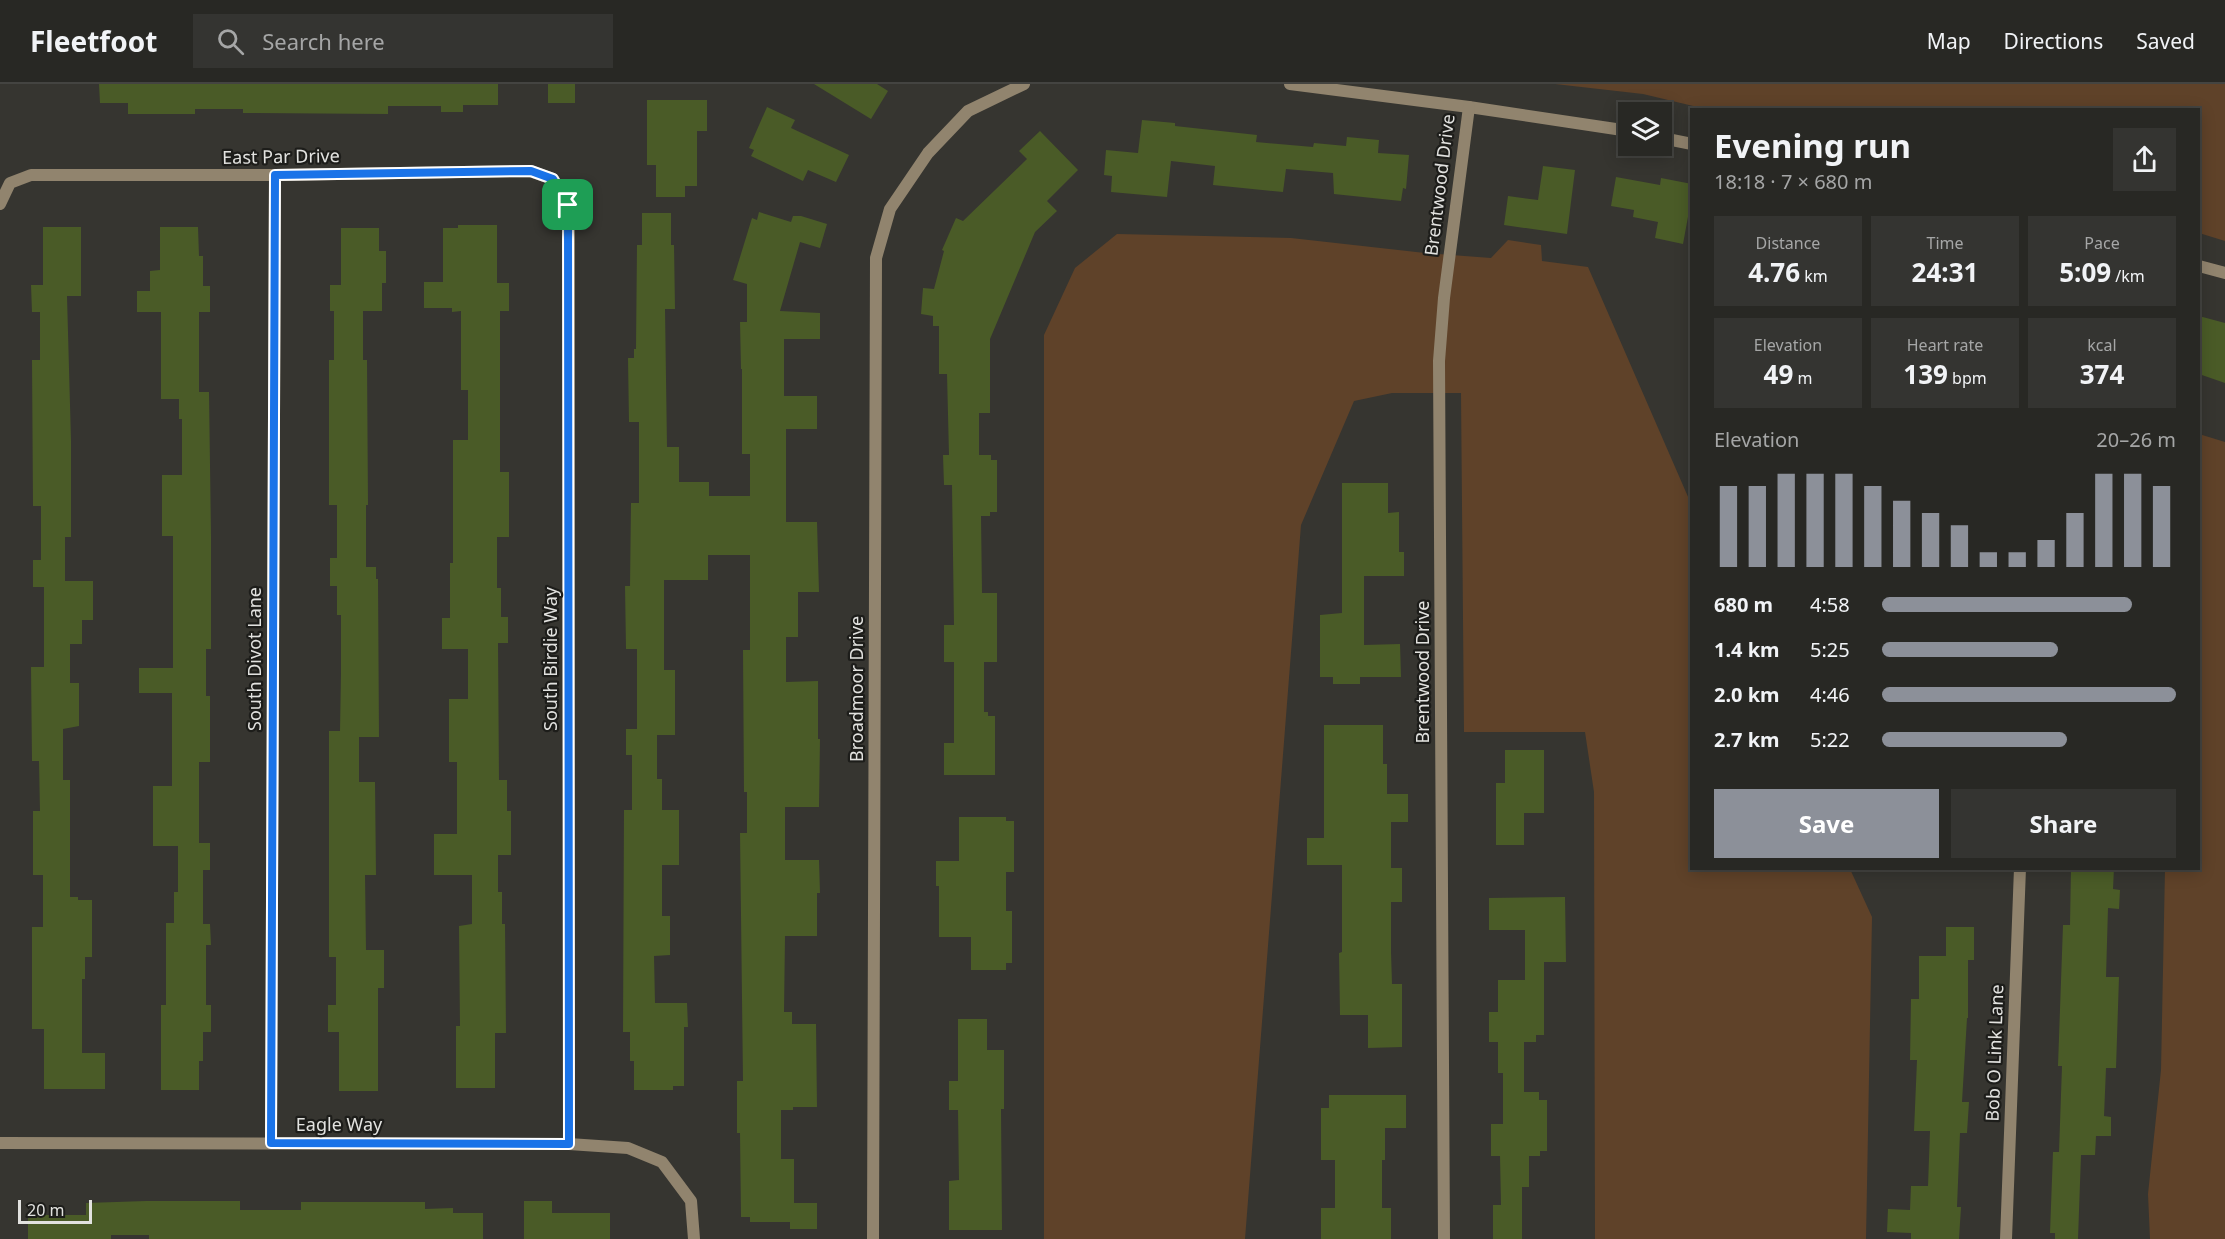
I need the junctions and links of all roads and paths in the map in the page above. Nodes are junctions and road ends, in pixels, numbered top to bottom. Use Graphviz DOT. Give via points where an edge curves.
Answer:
graph roads {
  1 [pos="1024,84"];
  2 [pos="1290,84"];
  3 [pos="1469,107"];
  4 [pos="1618,129"];
  5 [pos="1672,140"];
  6 [pos="1690,144"];
  7 [pos="275,175"];
  8 [pos="553,179"];
  9 [pos="0,204"];
  10 [pos="2200,266"];
  11 [pos="2225,273"];
  12 [pos="2020,870"];
  13 [pos="0,1143"];
  14 [pos="271,1143"];
  15 [pos="569,1144"];
  16 [pos="694,1239"];
  17 [pos="873,1239"];
  18 [pos="1444,1239"];
  19 [pos="2006,1239"];
  1 -- 17 [label="street, Broadmoor Drive" via="968,111 928,153 890,209 876,258"];
  2 -- 3 [label="street"];
  3 -- 4 [label="street"];
  3 -- 18 [label="street, Brentwood Drive" via="1439,361"];
  5 -- 6 [label="street"];
  7 -- 8 [label="street, East Par Drive" via="531,171"];
  7 -- 9 [label="street, East Par Drive" via="31,175 10,183"];
  7 -- 14 [label="street, South Divot Lane"];
  8 -- 15 [label="street, South Birdie Way" via="568,205"];
  10 -- 11 [label="street"];
  12 -- 19 [label="street, Bob O Link Lane"];
  13 -- 14 [label="street, Eagle Way"];
  14 -- 15 [label="street, Eagle Way"];
  15 -- 16 [label="street, Eagle Way" via="628,1148 662,1162 691,1201"];
}
